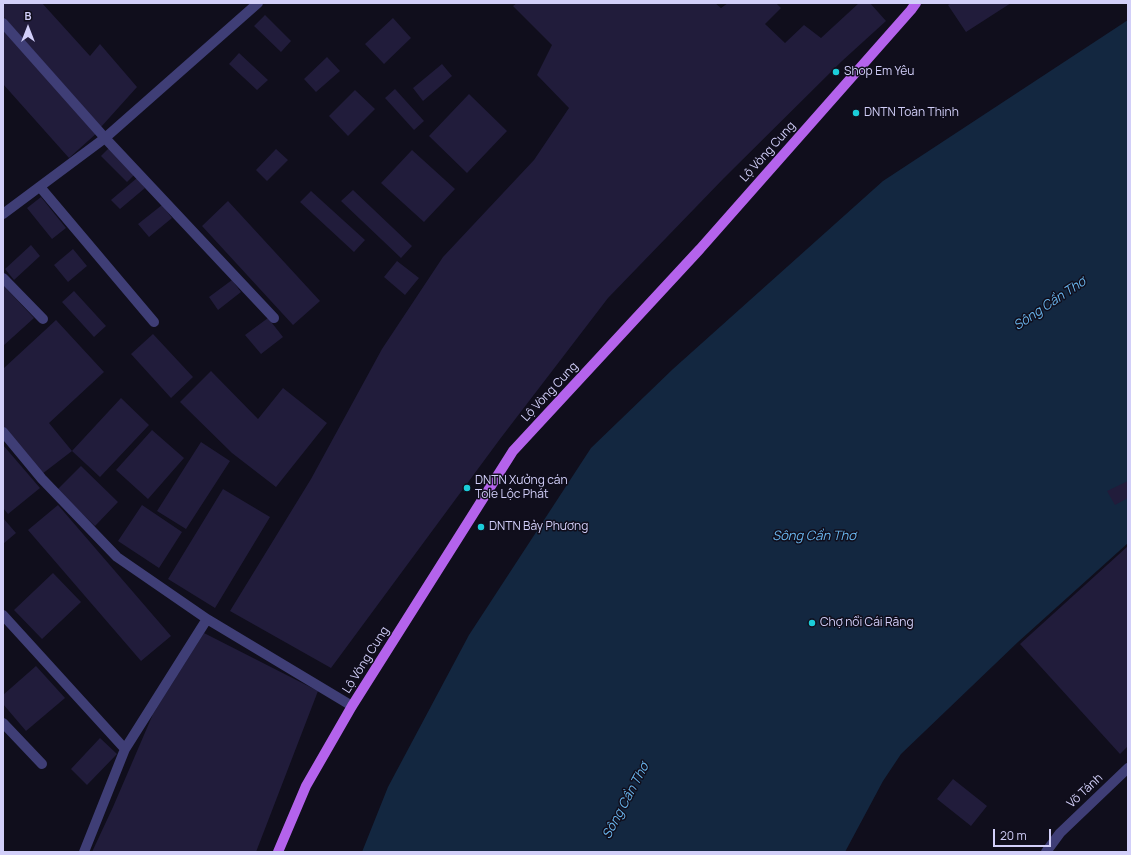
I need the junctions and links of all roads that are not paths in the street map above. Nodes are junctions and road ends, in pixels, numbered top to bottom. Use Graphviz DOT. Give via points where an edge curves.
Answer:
graph roads {
  1 [pos="258,3"];
  2 [pos="916,3"];
  3 [pos="3,23"];
  4 [pos="106,138"];
  5 [pos="40,187"];
  6 [pos="3,214"];
  7 [pos="3,278"];
  8 [pos="274,318"];
  9 [pos="43,319"];
  10 [pos="154,322"];
  11 [pos="3,432"];
  12 [pos="3,615"];
  13 [pos="207,619"];
  14 [pos="352,706"];
  15 [pos="3,723"];
  16 [pos="124,749"];
  17 [pos="42,764"];
  18 [pos="1128,768"];
  19 [pos="84,852"];
  20 [pos="278,852"];
  21 [pos="1046,852"];
  1 -- 4 [label="street"];
  2 -- 14 [label="main road, Lộ Vòng Cung" via="705,243 514,451"];
  3 -- 4 [label="street"];
  4 -- 5 [label="street"];
  4 -- 8 [label="street"];
  5 -- 6 [label="street"];
  5 -- 10 [label="street"];
  7 -- 9 [label="street"];
  11 -- 13 [label="street" via="42,479 117,557"];
  12 -- 16 [label="street"];
  13 -- 14 [label="street"];
  13 -- 16 [label="street"];
  14 -- 20 [label="main road, Lộ Vòng Cung" via="306,786"];
  15 -- 17 [label="street"];
  16 -- 19 [label="street"];
  18 -- 21 [label="street, Võ Tánh" via="1060,833"];
}
